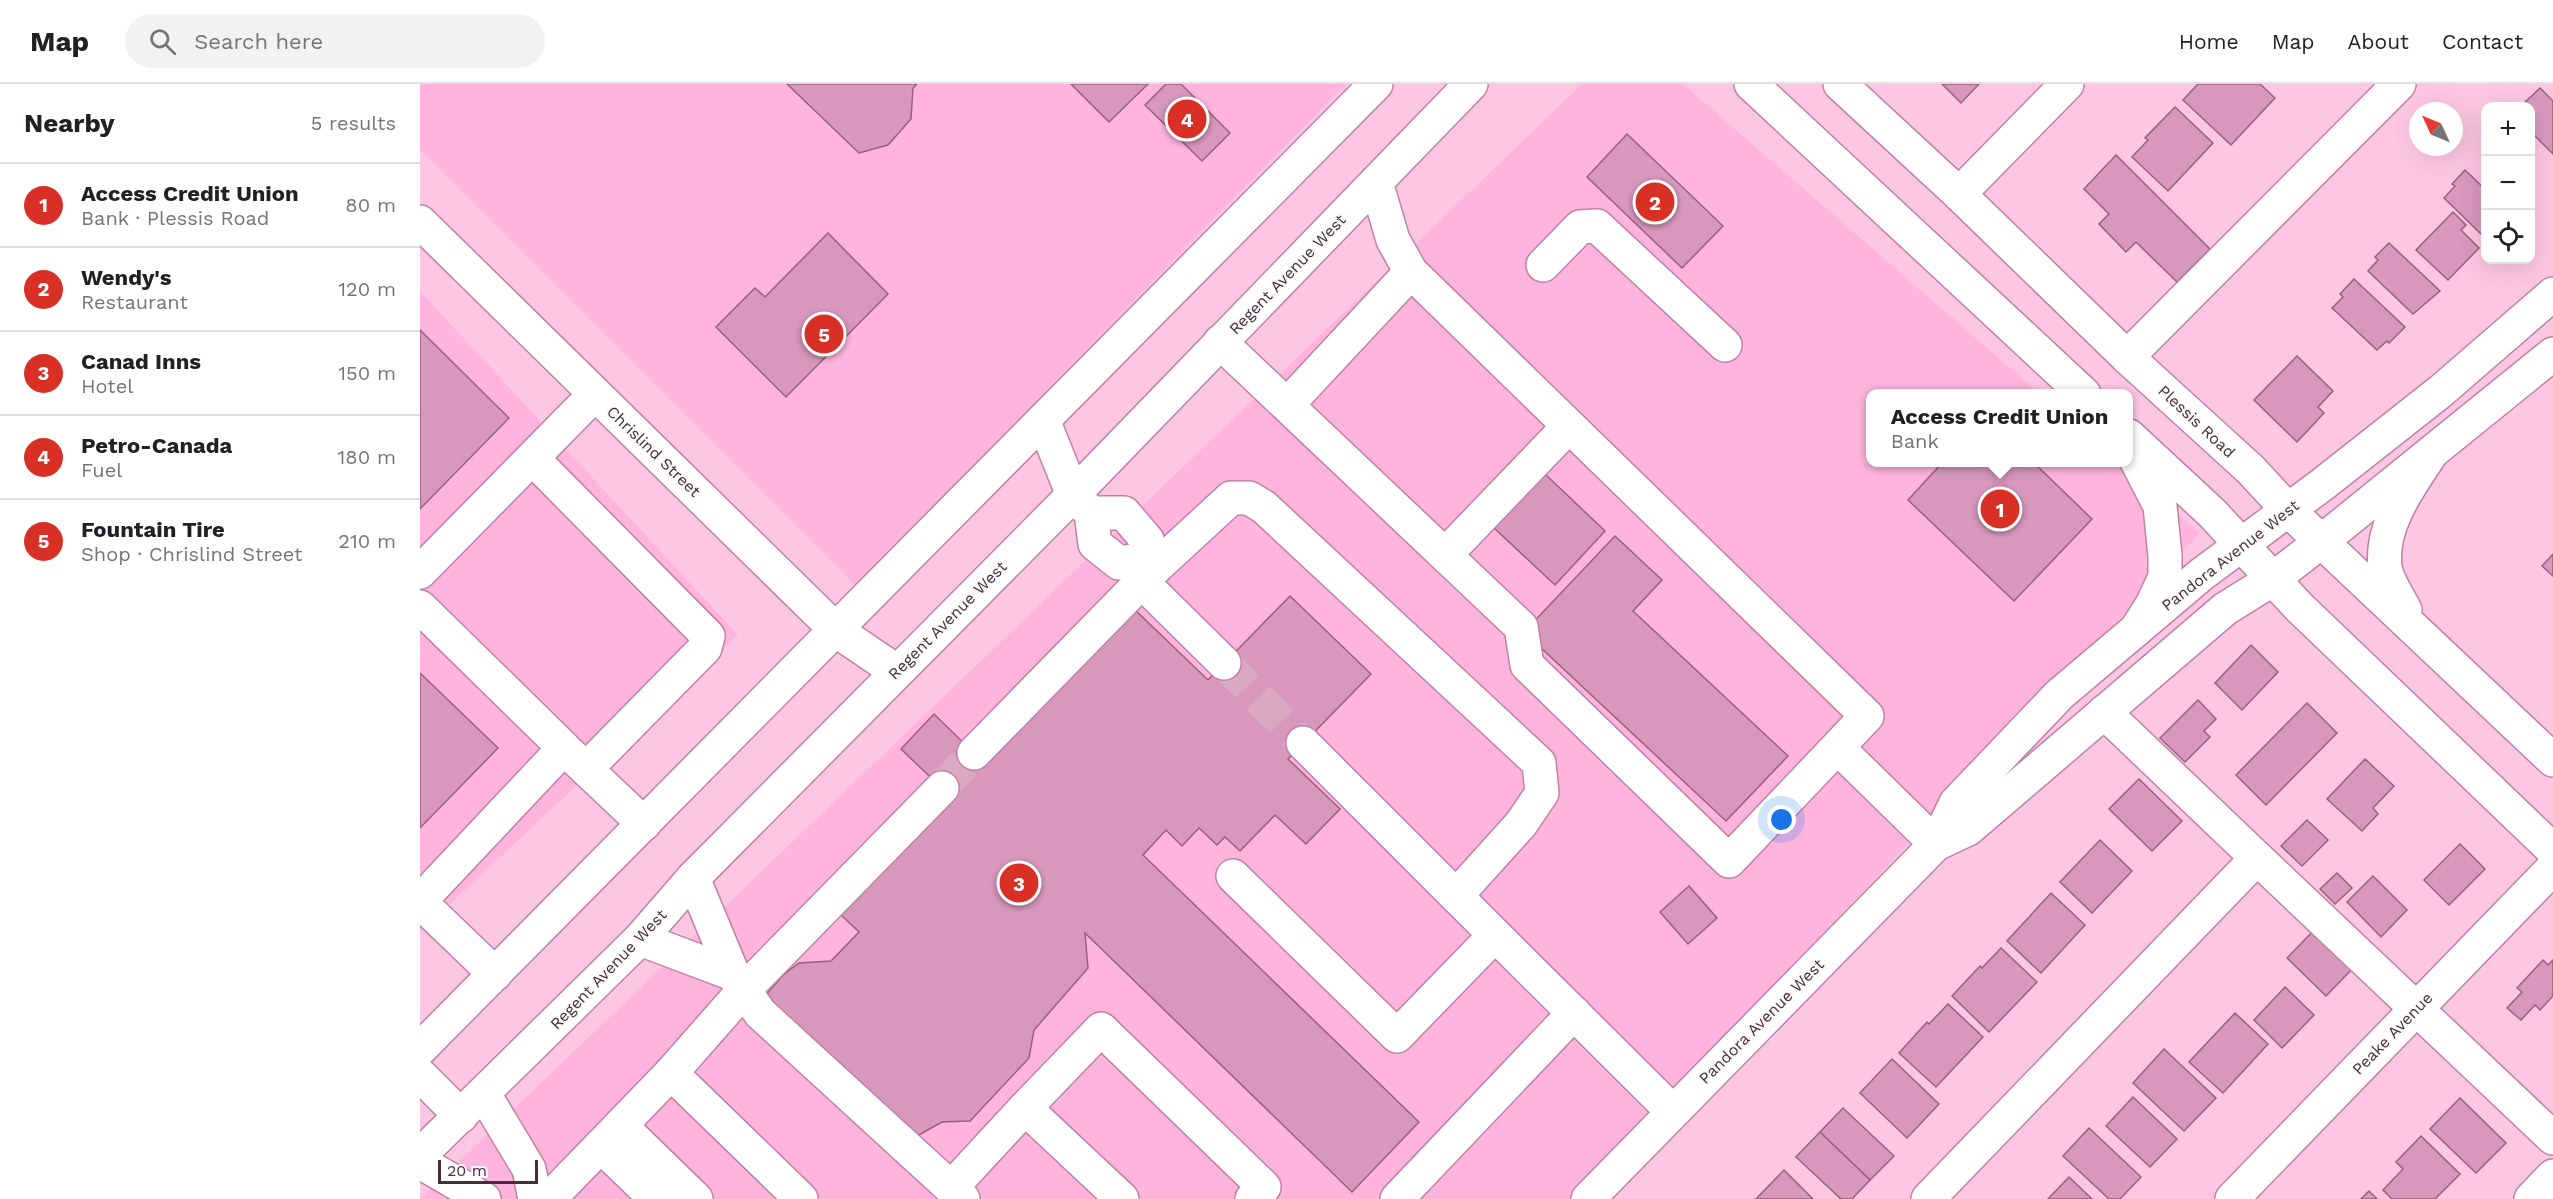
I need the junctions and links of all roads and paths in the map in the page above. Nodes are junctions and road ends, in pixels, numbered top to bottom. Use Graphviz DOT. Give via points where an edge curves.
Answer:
graph roads {
  1 [pos="1376,84"];
  2 [pos="1471,84"];
  3 [pos="1751,84"];
  4 [pos="1840,84"];
  5 [pos="2067,84"];
  6 [pos="2399,84"];
  7 [pos="1376,182"];
  8 [pos="1959,194"];
  9 [pos="420,222"];
  10 [pos="1543,265"];
  11 [pos="1411,272"];
  12 [pos="2553,294"];
  13 [pos="1220,342"];
  14 [pos="1725,345"];
  15 [pos="2553,354"];
  16 [pos="2127,357"];
  17 [pos="2080,389"];
  18 [pos="595,394"];
  19 [pos="1287,405"];
  20 [pos="1043,420"];
  21 [pos="1569,426"];
  22 [pos="2133,440"];
  23 [pos="2133,455"];
  24 [pos="2430,455"];
  25 [pos="533,459"];
  26 [pos="1082,504"];
  27 [pos="2287,509"];
  28 [pos="2322,541"];
  29 [pos="2240,544"];
  30 [pos="1445,555"];
  31 [pos="1147,570"];
  32 [pos="420,572"];
  33 [pos="2272,579"];
  34 [pos="420,607"];
  35 [pos="2136,630"];
  36 [pos="2415,630"];
  37 [pos="837,631"];
  38 [pos="1224,663"];
  39 [pos="896,671"];
  40 [pos="2104,712"];
  41 [pos="1303,743"];
  42 [pos="1838,748"];
  43 [pos="974,753"];
  44 [pos="575,758"];
  45 [pos="2553,760"];
  46 [pos="942,788"];
  47 [pos="644,824"];
  48 [pos="1936,844"];
  49 [pos="2553,850"];
  50 [pos="2257,858"];
  51 [pos="2553,868"];
  52 [pos="1233,876"];
  53 [pos="693,878"];
  54 [pos="1456,897"];
  55 [pos="420,901"];
  56 [pos="1495,935"];
  57 [pos="640,939"];
  58 [pos="495,974"];
  59 [pos="738,982"];
  60 [pos="2415,1009"];
  61 [pos="1574,1014"];
  62 [pos="420,1049"];
  63 [pos="671,1073"];
  64 [pos="420,1075"];
  65 [pos="473,1105"];
  66 [pos="1025,1108"];
  67 [pos="1672,1111"];
  68 [pos="611,1136"];
  69 [pos="2553,1138"];
  70 [pos="420,1155"];
  71 [pos="420,1162"];
  72 [pos="2553,1176"];
  73 [pos="957,1194"];
  74 [pos="484,1199"];
  75 [pos="535,1199"];
  76 [pos="549,1199"];
  77 [pos="656,1199"];
  78 [pos="696,1199"];
  79 [pos="800,1199"];
  80 [pos="1122,1199"];
  81 [pos="1252,1199"];
  82 [pos="1397,1199"];
  83 [pos="1588,1199"];
  84 [pos="1928,1199"];
  85 [pos="2232,1199"];
  86 [pos="2531,1199"];
  1 -- 20 [label="main road"];
  2 -- 7 [label="main road, Regent Avenue West"];
  3 -- 17 [label="main road"];
  4 -- 8 [label="main road, Plessis Road"];
  5 -- 8 [label="main road"];
  6 -- 16 [label="main road"];
  7 -- 11 [label="main road" via="1393,240"];
  7 -- 13 [label="main road, Regent Avenue West"];
  8 -- 16 [label="main road, Plessis Road"];
  9 -- 18 [label="main road, Chrislind Street"];
  10 -- 14 [label="main road" via="1580,227 1598,226"];
  11 -- 19 [label="main road"];
  11 -- 21 [label="main road"];
  12 -- 27 [label="main road, Pandora Avenue West" via="2441,391"];
  13 -- 19 [label="main road"];
  13 -- 26 [label="main road, Regent Avenue West"];
  15 -- 24 [label="main road, Pandora Avenue West"];
  16 -- 27 [label="main road, Plessis Road" via="2251,470"];
  18 -- 25 [label="main road"];
  18 -- 37 [label="main road, Chrislind Street"];
  19 -- 30 [label="main road"];
  20 -- 26 [label="main road"];
  20 -- 37 [label="main road"];
  21 -- 30 [label="main road"];
  21 -- 42 [label="main road" via="1867,716"];
  22 -- 29 [label="main road"];
  23 -- 35 [label="main road" via="2160,506 2165,556 2165,577"];
  24 -- 28 [label="main road, Pandora Avenue West"];
  24 -- 36 [label="main road" via="2402,499 2387,538 2385,569"];
  25 -- 32 [label="main road"];
  25 -- 44 [label="main road" via="708,636 705,648"];
  26 -- 31 [label="main road" via="1095,544 1119,563"];
  26 -- 39 [label="main road, Regent Avenue West"];
  27 -- 28 [label="main road, Plessis Road"];
  27 -- 29 [label="main road, Pandora Avenue West"];
  28 -- 33 [label="main road, Pandora Avenue West"];
  28 -- 36 [label="main road, Plessis Road"];
  29 -- 33 [label="main road"];
  29 -- 35 [label="main road, Pandora Avenue West"];
  30 -- 42 [label="main road" via="1521,627 1527,664 1729,861"];
  31 -- 38 [label="main road"];
  31 -- 43 [label="main road"];
  31 -- 54 [label="main road" via="1230,498 1249,498 1264,507 1539,763 1542,793 1521,824"];
  33 -- 40 [label="main road, Pandora Avenue West" via="2225,609"];
  33 -- 49 [label="main road"];
  34 -- 44 [label="main road"];
  35 -- 48 [label="main road, Pandora Avenue West" via="2035,718 1956,803"];
  36 -- 45 [label="main road, Plessis Road"];
  37 -- 39 [label="main road, Chrislind Street"];
  37 -- 47 [label="main road"];
  39 -- 53 [label="main road, Regent Avenue West"];
  40 -- 48 [label="main road, Pandora Avenue West" via="1968,829"];
  40 -- 50 [label="main road"];
  41 -- 54 [label="main road"];
  42 -- 48 [label="main road"];
  44 -- 47 [label="main road"];
  44 -- 55 [label="main road"];
  46 -- 59 [label="main road"];
  47 -- 58 [label="main road"];
  48 -- 67 [label="main road, Pandora Avenue West"];
  50 -- 60 [label="main road"];
  50 -- 84 [label="main road"];
  51 -- 60 [label="main road, Peake Avenue"];
  52 -- 56 [label="main road" via="1397,1036"];
  53 -- 57 [label="main road, Regent Avenue West"];
  53 -- 59 [label="main road"];
  54 -- 56 [label="main road"];
  55 -- 58 [label="main road"];
  56 -- 61 [label="main road"];
  57 -- 59 [label="main road"];
  57 -- 65 [label="main road, Regent Avenue West"];
  58 -- 62 [label="main road"];
  59 -- 63 [label="main road"];
  59 -- 73 [label="main road" via="760,1013"];
  60 -- 69 [label="main road"];
  60 -- 85 [label="main road, Peake Avenue"];
  61 -- 67 [label="main road"];
  61 -- 82 [label="main road"];
  63 -- 68 [label="main road"];
  63 -- 79 [label="main road"];
  64 -- 65 [label="main road"];
  65 -- 70 [label="main road, Regent Avenue West"];
  65 -- 75 [label="main road" via="529,1170"];
  66 -- 73 [label="main road"];
  66 -- 80 [label="main road"];
  66 -- 81 [label="main road" via="1101,1029 1264,1187"];
  67 -- 83 [label="main road, Pandora Avenue West"];
  68 -- 76 [label="main road"];
  68 -- 77 [label="main road"];
  68 -- 78 [label="main road"];
  71 -- 74 [label="main road"];
  72 -- 86 [label="main road"];
}
